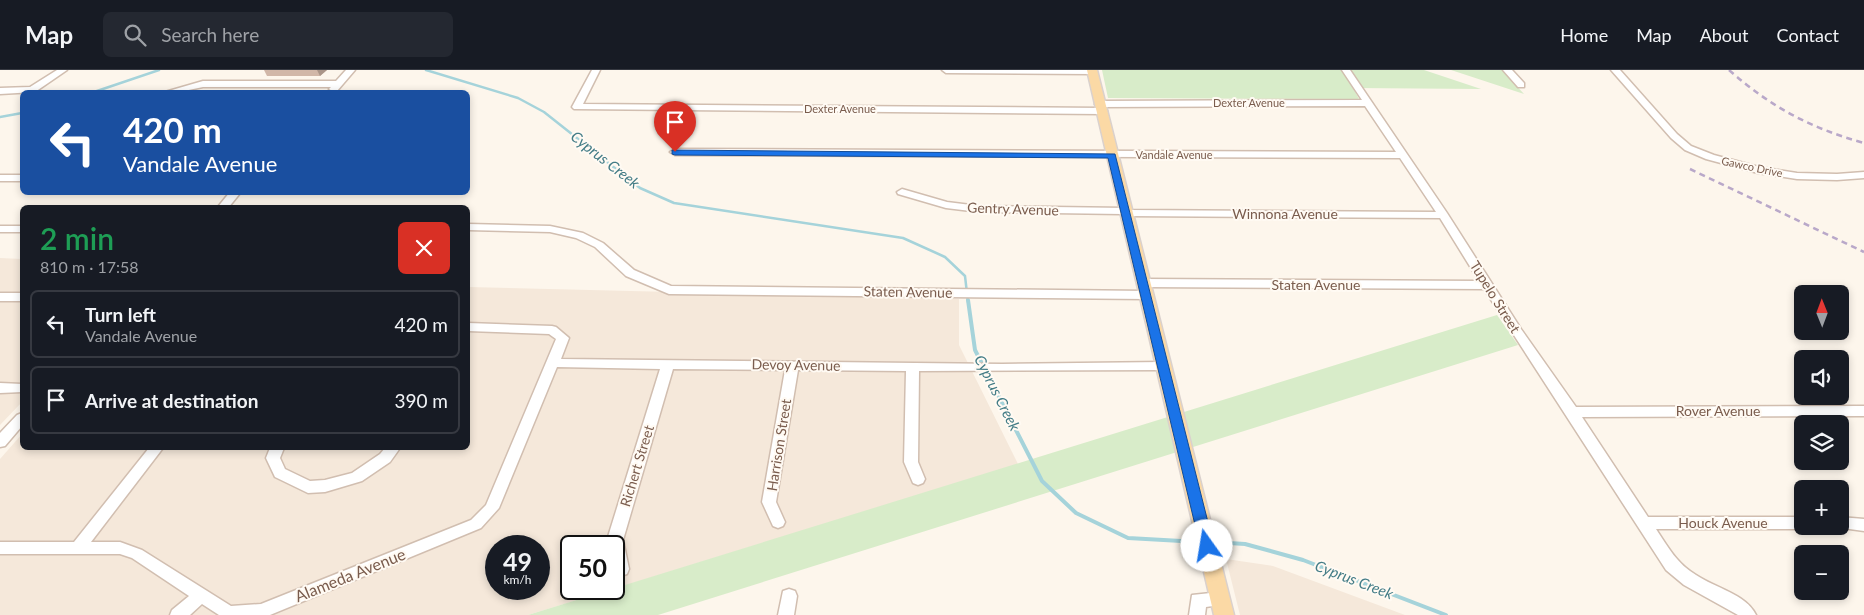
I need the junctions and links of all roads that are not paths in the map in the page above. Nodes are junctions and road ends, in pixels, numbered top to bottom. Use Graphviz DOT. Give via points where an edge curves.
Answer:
graph roads {
  1 [pos="63,70"];
  2 [pos="351,70"];
  3 [pos="596,70"];
  4 [pos="946,70"];
  5 [pos="1346,70"];
  6 [pos="1508,70"];
  7 [pos="1615,70"];
  8 [pos="1092,71"];
  9 [pos="338,84"];
  10 [pos="1521,85"];
  11 [pos="30,90"];
  12 [pos="178,90"];
  13 [pos="332,90"];
  14 [pos="0,91"];
  15 [pos="20,91"];
  16 [pos="1368,103"];
  17 [pos="1101,107"];
  18 [pos="675,152"];
  19 [pos="1404,155"];
  20 [pos="1112,156"];
  21 [pos="1864,175"];
  22 [pos="0,178"];
  23 [pos="20,178"];
  24 [pos="902,192"];
  25 [pos="233,195"];
  26 [pos="225,205"];
  27 [pos="1126,212"];
  28 [pos="1443,214"];
  29 [pos="470,227"];
  30 [pos="0,229"];
  31 [pos="20,229"];
  32 [pos="1487,285"];
  33 [pos="1146,289"];
  34 [pos="0,297"];
  35 [pos="20,297"];
  36 [pos="470,327"];
  37 [pos="554,363"];
  38 [pos="668,364"];
  39 [pos="792,365"];
  40 [pos="913,366"];
  41 [pos="1163,366"];
  42 [pos="0,388"];
  43 [pos="20,388"];
  44 [pos="1864,411"];
  45 [pos="1572,412"];
  46 [pos="20,420"];
  47 [pos="0,442"];
  48 [pos="154,450"];
  49 [pos="276,450"];
  50 [pos="391,450"];
  51 [pos="918,479"];
  52 [pos="778,522"];
  53 [pos="1643,523"];
  54 [pos="1794,523"];
  55 [pos="1849,524"];
  56 [pos="1864,525"];
  57 [pos="617,535"];
  58 [pos="0,548"];
  59 [pos="77,549"];
  60 [pos="201,596"];
  61 [pos="789,596"];
  62 [pos="1222,607"];
  63 [pos="178,615"];
  64 [pos="786,615"];
  65 [pos="1197,615"];
  66 [pos="1748,615"];
  1 -- 11 [label="street"];
  2 -- 9 [label="street"];
  3 -- 17 [label="street, Dexter Avenue" via="578,107"];
  4 -- 8 [label="street"];
  5 -- 16 [label="street, Tupelo Street"];
  6 -- 10 [label="street"];
  7 -- 21 [label="street, Gawco Drive" via="1688,148 1735,165 1797,176"];
  8 -- 17 [label="main road"];
  9 -- 12 [label="street" via="203,84"];
  9 -- 13 [label="street"];
  14 -- 15 [label="street"];
  16 -- 17 [label="street, Dexter Avenue"];
  16 -- 19 [label="street, Tupelo Street"];
  17 -- 20 [label="main road"];
  18 -- 20 [label="street, Vandale Avenue"];
  19 -- 20 [label="street, Vandale Avenue"];
  19 -- 28 [label="street, Tupelo Street"];
  20 -- 27 [label="main road"];
  22 -- 23 [label="street"];
  24 -- 27 [label="street, Gentry Avenue" via="946,205 979,209"];
  25 -- 26 [label="street"];
  27 -- 28 [label="street, Winnona Avenue"];
  27 -- 33 [label="main road"];
  28 -- 32 [label="street, Tupelo Street"];
  29 -- 33 [label="street, Staten Avenue" via="550,229 579,235 599,245 630,273 669,290 989,293"];
  30 -- 31 [label="street"];
  32 -- 33 [label="street, Staten Avenue"];
  32 -- 45 [label="street, Tupelo Street"];
  33 -- 41 [label="main road"];
  34 -- 35 [label="street"];
  36 -- 37 [label="street" via="552,330 563,338"];
  37 -- 38 [label="street, Devoy Avenue"];
  37 -- 60 [label="street, Alameda Avenue" via="492,508 476,524 262,611 229,613"];
  38 -- 39 [label="street, Devoy Avenue"];
  38 -- 57 [label="street, Richert Street"];
  39 -- 40 [label="street, Devoy Avenue"];
  39 -- 52 [label="street, Harrison Street" via="769,502"];
  40 -- 41 [label="street, Devoy Avenue"];
  40 -- 51 [label="street" via="911,462"];
  41 -- 62 [label="main road"];
  42 -- 43 [label="street"];
  44 -- 45 [label="street, Rover Avenue"];
  45 -- 53 [label="street, Tupelo Street"];
  46 -- 47 [label="street"];
  48 -- 59 [label="street"];
  49 -- 50 [label="street" via="273,458 280,473 308,487 357,477"];
  53 -- 54 [label="street, Houck Avenue"];
  53 -- 66 [label="street, Tupelo Street" via="1671,566"];
  55 -- 56 [label="street"];
  58 -- 59 [label="street, Alameda Avenue"];
  59 -- 60 [label="street, Alameda Avenue" via="120,548 137,554"];
  60 -- 63 [label="street"];
  61 -- 64 [label="street"];
  62 -- 65 [label="street" via="1198,600"];
}
